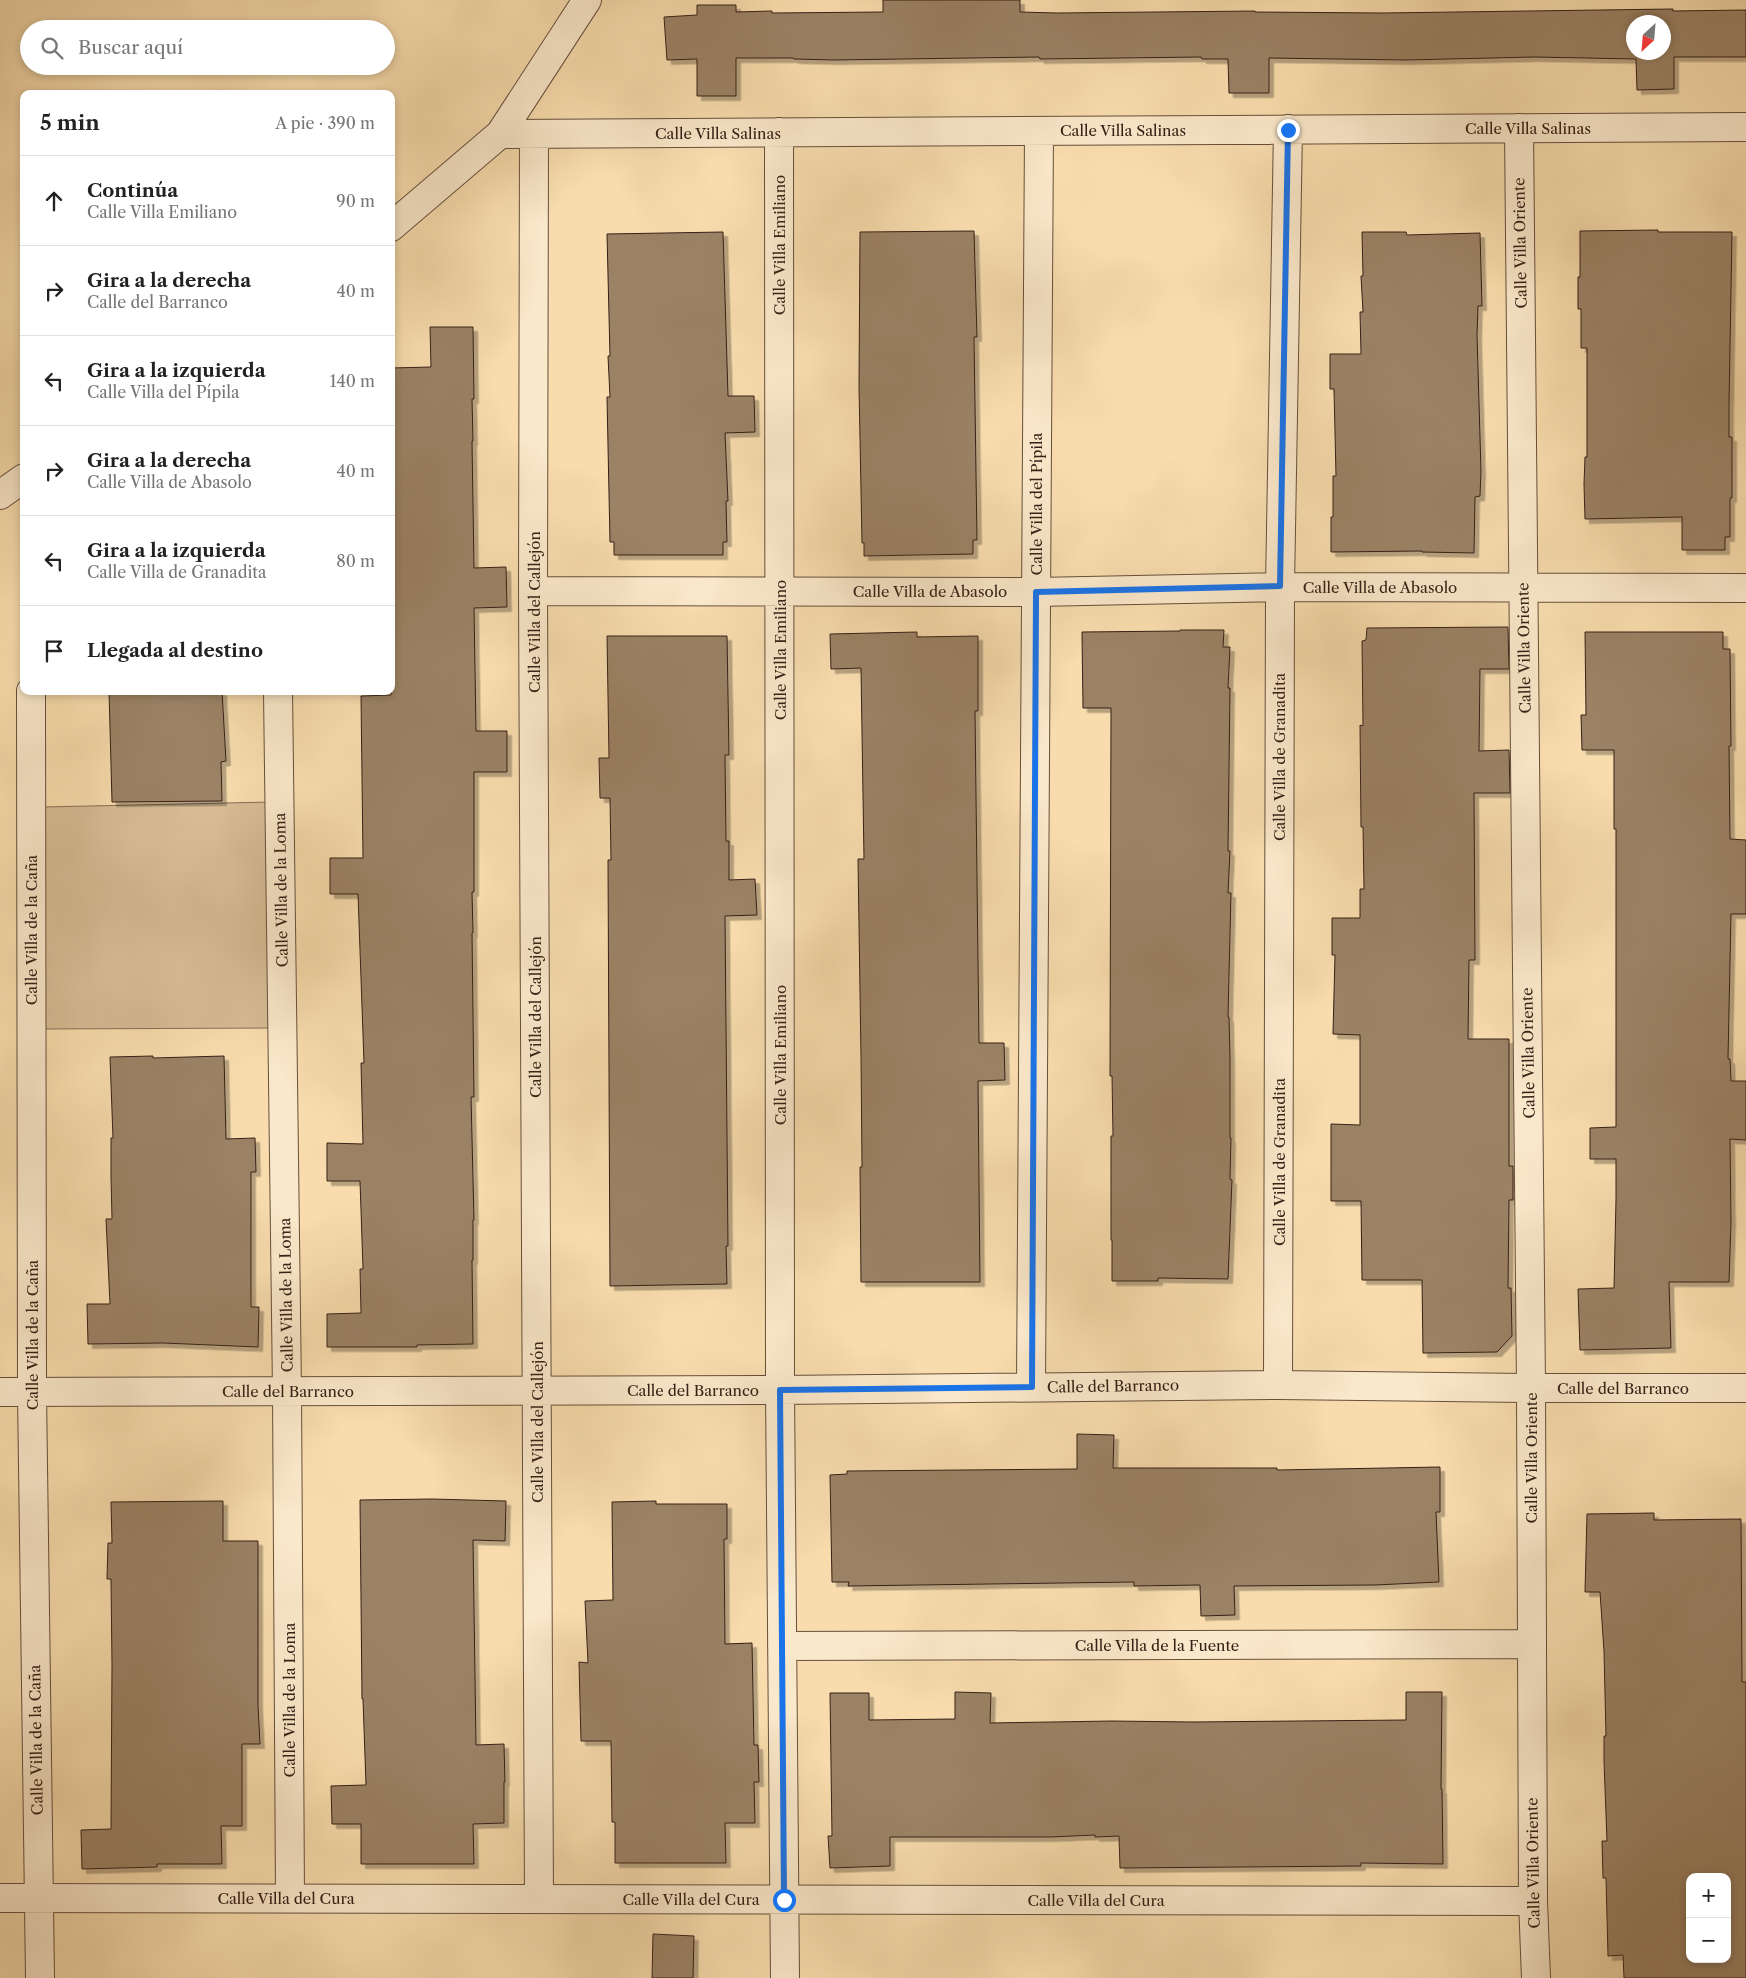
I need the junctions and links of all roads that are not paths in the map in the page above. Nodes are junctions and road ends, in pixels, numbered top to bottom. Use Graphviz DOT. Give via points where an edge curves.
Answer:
graph roads {
  1 [pos="587,0"];
  2 [pos="1746,127"];
  3 [pos="1519,128"];
  4 [pos="1288,130"];
  5 [pos="1039,131"];
  6 [pos="780,132"];
  7 [pos="500,134"];
  8 [pos="534,134"];
  9 [pos="395,224"];
  10 [pos="20,481"];
  11 [pos="0,496"];
  12 [pos="1280,586"];
  13 [pos="1523,588"];
  14 [pos="1746,588"];
  15 [pos="780,590"];
  16 [pos="533,591"];
  17 [pos="1036,592"];
  18 [pos="31,695"];
  19 [pos="278,695"];
  20 [pos="1278,1385"];
  21 [pos="1032,1387"];
  22 [pos="1531,1388"];
  23 [pos="1746,1388"];
  24 [pos="536,1390"];
  25 [pos="780,1390"];
  26 [pos="287,1391"];
  27 [pos="0,1392"];
  28 [pos="32,1392"];
  29 [pos="1532,1644"];
  30 [pos="782,1646"];
  31 [pos="0,1898"];
  32 [pos="39,1898"];
  33 [pos="290,1898"];
  34 [pos="539,1899"];
  35 [pos="784,1900"];
  36 [pos="1533,1902"];
  37 [pos="40,1978"];
  38 [pos="785,1978"];
  39 [pos="1536,1978"];
  1 -- 7 [label="street"];
  2 -- 3 [label="street, Calle Villa Salinas"];
  3 -- 4 [label="street, Calle Villa Salinas"];
  3 -- 13 [label="street, Calle Villa Oriente"];
  4 -- 5 [label="street, Calle Villa Salinas"];
  4 -- 12 [label="street, Calle Villa de Granadita"];
  5 -- 6 [label="street, Calle Villa Salinas"];
  5 -- 17 [label="street, Calle Villa del Pípila"];
  6 -- 8 [label="street, Calle Villa Salinas"];
  6 -- 15 [label="street, Calle Villa Emiliano"];
  7 -- 8 [label="street, Calle Villa Salinas"];
  7 -- 9 [label="street"];
  8 -- 16 [label="street, Calle Villa del Callejón"];
  10 -- 11 [label="street"];
  12 -- 13 [label="street, Calle Villa de Abasolo"];
  12 -- 17 [label="street, Calle Villa de Abasolo"];
  12 -- 20 [label="street, Calle Villa de Granadita"];
  13 -- 14 [label="street, Calle Villa de Abasolo"];
  13 -- 22 [label="street, Calle Villa Oriente"];
  15 -- 16 [label="street, Calle Villa de Abasolo"];
  15 -- 17 [label="street, Calle Villa de Abasolo"];
  15 -- 25 [label="street, Calle Villa Emiliano"];
  16 -- 24 [label="street, Calle Villa del Callejón"];
  17 -- 21 [label="street, Calle Villa del Pípila"];
  18 -- 28 [label="street, Calle Villa de la Caña"];
  19 -- 26 [label="street, Calle Villa de la Loma"];
  20 -- 21 [label="street, Calle del Barranco"];
  20 -- 22 [label="street, Calle del Barranco"];
  21 -- 25 [label="street, Calle del Barranco"];
  22 -- 23 [label="street, Calle del Barranco"];
  22 -- 29 [label="street, Calle Villa Oriente"];
  24 -- 25 [label="street, Calle del Barranco"];
  24 -- 26 [label="street, Calle del Barranco"];
  24 -- 34 [label="street, Calle Villa del Callejón"];
  25 -- 30 [label="street, Calle Villa Emiliano"];
  26 -- 28 [label="street, Calle del Barranco"];
  26 -- 33 [label="street, Calle Villa de la Loma"];
  27 -- 28 [label="street, Calle del Barranco"];
  28 -- 32 [label="street, Calle Villa de la Caña"];
  29 -- 30 [label="street, Calle Villa de la Fuente"];
  29 -- 36 [label="street, Calle Villa Oriente"];
  30 -- 35 [label="street, Calle Villa Emiliano"];
  31 -- 32 [label="street, Calle Villa del Cura"];
  32 -- 33 [label="street, Calle Villa del Cura"];
  32 -- 37 [label="street, Calle Villa de la Caña"];
  33 -- 34 [label="street, Calle Villa del Cura"];
  34 -- 35 [label="street, Calle Villa del Cura"];
  35 -- 36 [label="street, Calle Villa del Cura"];
  35 -- 38 [label="street, Calle Villa Emiliano"];
  36 -- 39 [label="street, Calle Villa Oriente"];
}
